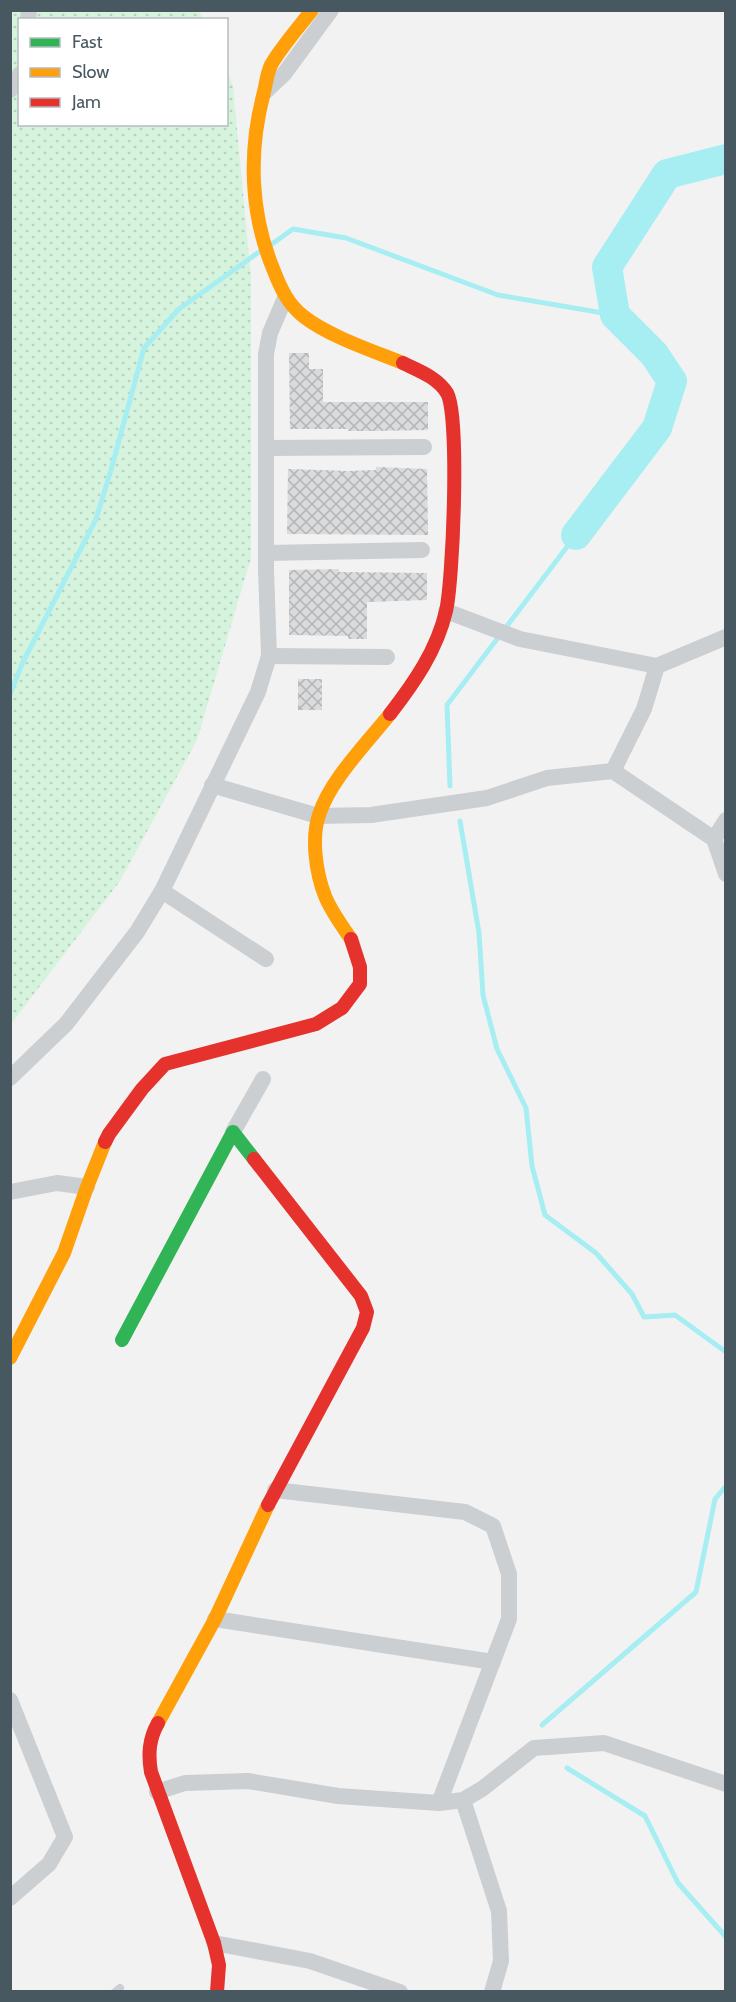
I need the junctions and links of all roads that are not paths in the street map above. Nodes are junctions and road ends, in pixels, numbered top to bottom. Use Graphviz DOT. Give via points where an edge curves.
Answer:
graph roads {
  1 [pos="312,10"];
  2 [pos="331,10"];
  3 [pos="18,77"];
  4 [pos="10,90"];
  5 [pos="265,92"];
  6 [pos="285,298"];
  7 [pos="424,447"];
  8 [pos="266,448"];
  9 [pos="422,550"];
  10 [pos="267,553"];
  11 [pos="446,611"];
  12 [pos="726,637"];
  13 [pos="269,656"];
  14 [pos="387,657"];
  15 [pos="657,666"];
  16 [pos="613,771"];
  17 [pos="212,785"];
  18 [pos="318,816"];
  19 [pos="726,820"];
  20 [pos="714,839"];
  21 [pos="726,874"];
  22 [pos="162,891"];
  23 [pos="266,960"];
  24 [pos="10,1078"];
  25 [pos="263,1079"];
  26 [pos="233,1132"];
  27 [pos="87,1187"];
  28 [pos="10,1192"];
  29 [pos="122,1340"];
  30 [pos="10,1358"];
  31 [pos="275,1490"];
  32 [pos="215,1619"];
  33 [pos="494,1662"];
  34 [pos="10,1700"];
  35 [pos="726,1784"];
  36 [pos="157,1792"];
  37 [pos="463,1800"];
  38 [pos="439,1803"];
  39 [pos="10,1898"];
  40 [pos="214,1943"];
  41 [pos="217,1992"];
  42 [pos="400,1992"];
  43 [pos="492,1992"];
  1 -- 5 [label="street" via="271,66"];
  2 -- 5 [label="street" via="284,74"];
  3 -- 4 [label="street"];
  5 -- 6 [label="street" via="254,141 253,178 259,227"];
  6 -- 8 [label="street" via="270,333 267,354"];
  6 -- 11 [label="street" via="304,317 326,330 425,373 439,382 448,395 453,441 451,574"];
  7 -- 8 [label="street"];
  8 -- 10 [label="street"];
  9 -- 10 [label="street"];
  10 -- 13 [label="street"];
  11 -- 15 [label="street" via="520,639"];
  11 -- 18 [label="street" via="433,648 414,683 330,790"];
  12 -- 15 [label="street"];
  13 -- 14 [label="street"];
  13 -- 17 [label="street" via="258,692"];
  15 -- 16 [label="street" via="644,709"];
  16 -- 18 [label="street" via="547,778 487,798 371,815"];
  16 -- 20 [label="street"];
  17 -- 18 [label="street"];
  17 -- 22 [label="street"];
  18 -- 27 [label="street" via="318,871 325,897 353,943 360,984 342,1008 316,1024 165,1064 109,1134"];
  19 -- 20 [label="street"];
  20 -- 21 [label="street"];
  22 -- 23 [label="street"];
  22 -- 24 [label="street" via="137,932 66,1024"];
  25 -- 26 [label="street"];
  26 -- 29 [label="street"];
  26 -- 31 [label="street" via="361,1296 367,1312 363,1328"];
  27 -- 28 [label="street" via="57,1183"];
  27 -- 30 [label="street" via="64,1253"];
  31 -- 32 [label="street"];
  31 -- 33 [label="street" via="465,1512 493,1526 509,1574 509,1618"];
  32 -- 33 [label="street"];
  32 -- 36 [label="street" via="154,1730 148,1754"];
  33 -- 38 [label="street"];
  34 -- 39 [label="street" via="64,1837 49,1864"];
  35 -- 37 [label="street" via="604,1743 534,1748"];
  36 -- 38 [label="street" via="185,1784 248,1780 338,1796"];
  36 -- 40 [label="street"];
  37 -- 38 [label="street"];
  37 -- 43 [label="street" via="500,1911 501,1961"];
  40 -- 41 [label="street" via="219,1965"];
  40 -- 42 [label="street" via="310,1961"];
}
